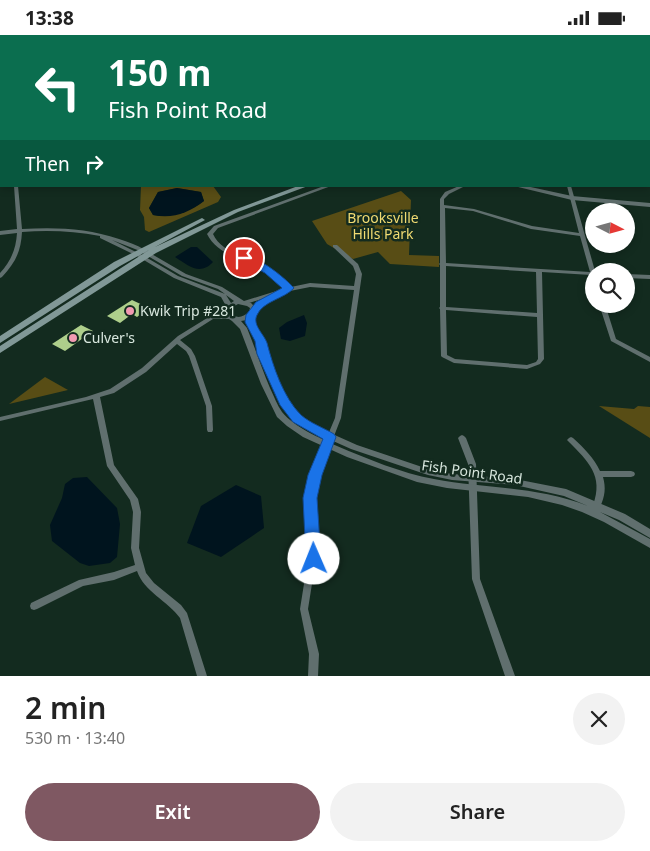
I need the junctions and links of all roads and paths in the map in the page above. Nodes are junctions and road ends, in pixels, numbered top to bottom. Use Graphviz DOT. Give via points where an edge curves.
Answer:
graph roads {
  1 [pos="16,187"];
  2 [pos="285,187"];
  3 [pos="302,187"];
  4 [pos="326,187"];
  5 [pos="460,187"];
  6 [pos="521,187"];
  7 [pos="569,187"];
  8 [pos="572,199"];
  9 [pos="650,205"];
  10 [pos="442,206"];
  11 [pos="18,231"];
  12 [pos="0,233"];
  13 [pos="582,235"];
  14 [pos="335,246"];
  15 [pos="141,254"];
  16 [pos="590,263"];
  17 [pos="442,264"];
  18 [pos="540,270"];
  19 [pos="585,274"];
  20 [pos="0,276"];
  21 [pos="635,276"];
  22 [pos="650,277"];
  23 [pos="289,288"];
  24 [pos="356,288"];
  25 [pos="278,292"];
  26 [pos="243,302"];
  27 [pos="227,307"];
  28 [pos="442,308"];
  29 [pos="252,313"];
  30 [pos="605,313"];
  31 [pos="540,315"];
  32 [pos="212,317"];
  33 [pos="234,319"];
  34 [pos="0,339"];
  35 [pos="176,340"];
  36 [pos="0,350"];
  37 [pos="650,361"];
  38 [pos="96,396"];
  39 [pos="0,419"];
  40 [pos="210,431"];
  41 [pos="462,438"];
  42 [pos="572,440"];
  43 [pos="328,441"];
  44 [pos="598,474"];
  45 [pos="631,474"];
  46 [pos="474,482"];
  47 [pos="597,505"];
  48 [pos="650,534"];
  49 [pos="650,545"];
  50 [pos="140,567"];
  51 [pos="34,606"];
  52 [pos="202,676"];
  53 [pos="313,676"];
  54 [pos="510,676"];
  1 -- 11 [label="street"];
  2 -- 15 [label="main road" via="213,215"];
  3 -- 15 [label="main road" via="219,218"];
  4 -- 23 [label="street" via="248,214 216,227 210,234 212,240 226,250 269,271"];
  5 -- 10 [label="street" via="447,193 442,199"];
  6 -- 8 [label="street"];
  7 -- 8 [label="street"];
  8 -- 9 [label="street"];
  8 -- 13 [label="street"];
  10 -- 13 [label="street" via="474,210 531,227"];
  10 -- 17 [label="street"];
  11 -- 12 [label="street"];
  11 -- 15 [label="street" via="54,228 86,231"];
  11 -- 20 [label="street" via="18,253"];
  13 -- 16 [label="street"];
  14 -- 24 [label="street" via="358,269"];
  15 -- 26 [label="street" via="220,288"];
  15 -- 27 [label="street" via="176,277 223,296"];
  15 -- 34 [label="main road"];
  15 -- 36 [label="main road"];
  17 -- 18 [label="street"];
  17 -- 28 [label="street"];
  18 -- 19 [label="street"];
  18 -- 31 [label="street"];
  21 -- 22 [label="street"];
  23 -- 24 [label="street" via="310,285"];
  23 -- 25 [label="street"];
  24 -- 43 [label="street" via="338,418"];
  25 -- 26 [label="street"];
  25 -- 29 [label="street"];
  26 -- 27 [label="street"];
  26 -- 29 [label="street" via="252,306"];
  27 -- 32 [label="street"];
  27 -- 33 [label="street, Fish Point Road" via="227,315"];
  28 -- 31 [label="street"];
  28 -- 31 [label="street" via="442,353 446,359 518,366 532,366 541,359"];
  29 -- 33 [label="street"];
  29 -- 43 [label="street, Fish Point Road" via="250,322 261,341 263,354 284,402 297,419"];
  30 -- 37 [label="street" via="613,340"];
  32 -- 33 [label="street"];
  32 -- 35 [label="street"];
  33 -- 43 [label="street, Fish Point Road" via="243,328 281,416 294,429"];
  35 -- 38 [label="street" via="129,381"];
  35 -- 40 [label="street" via="189,349 192,356 209,406"];
  38 -- 39 [label="street"];
  38 -- 50 [label="street" via="111,467 134,499 137,512 135,548"];
  41 -- 46 [label="street" via="472,463"];
  42 -- 44 [label="street"];
  43 -- 46 [label="street, Fish Point Road" via="403,475 430,482"];
  43 -- 53 [label="street" via="310,498 314,546 304,609 314,655"];
  44 -- 45 [label="street"];
  44 -- 47 [label="street" via="603,491"];
  46 -- 47 [label="street, Fish Point Road" via="537,486"];
  46 -- 49 [label="street, Fish Point Road" via="563,501 611,522"];
  46 -- 54 [label="street" via="476,579"];
  47 -- 48 [label="street, Fish Point Road"];
  50 -- 51 [label="street" via="82,583"];
  50 -- 52 [label="street" via="151,586 184,616"];
}
